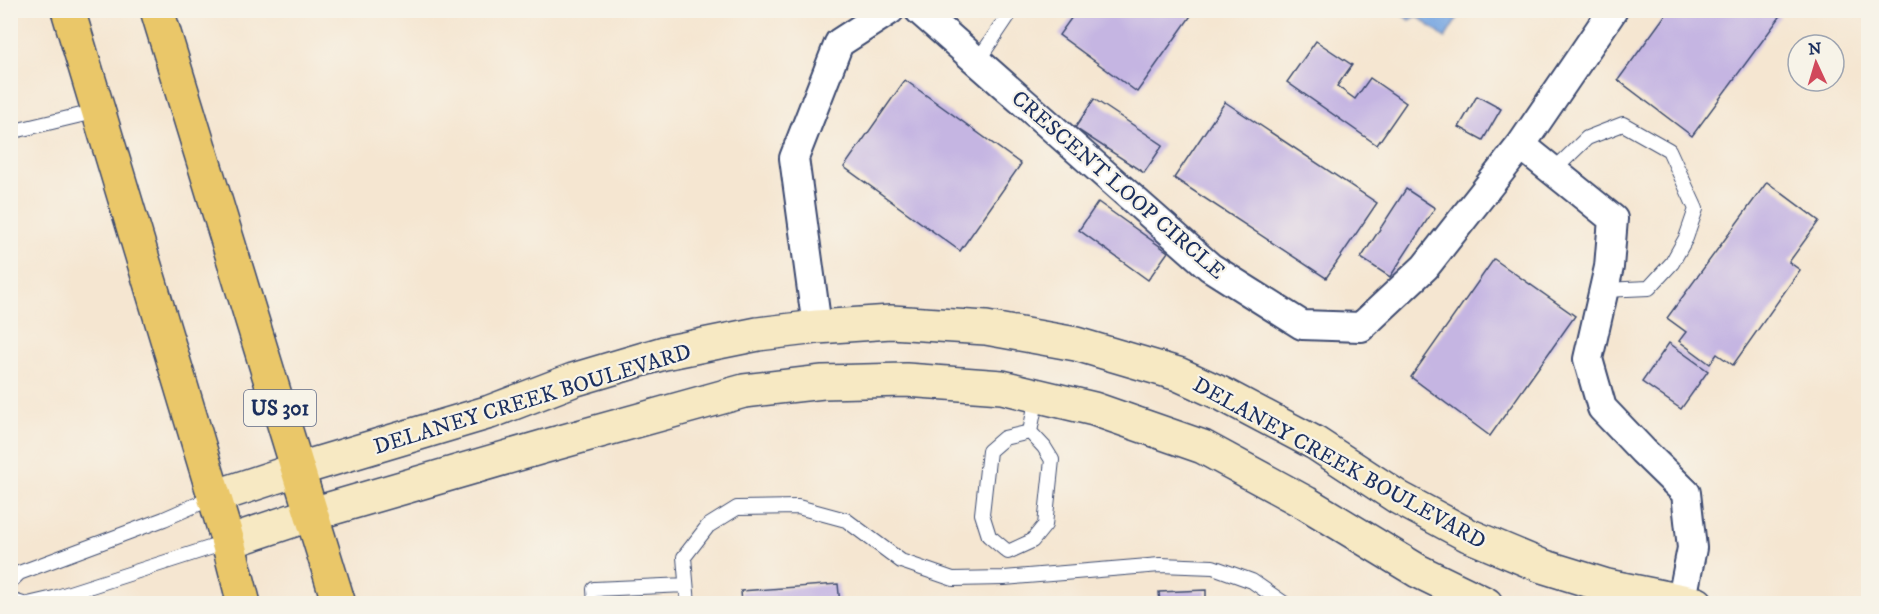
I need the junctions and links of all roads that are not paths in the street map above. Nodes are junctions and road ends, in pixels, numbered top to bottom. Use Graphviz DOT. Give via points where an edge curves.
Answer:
graph roads {
  1 [pos="68,10"];
  2 [pos="157,10"];
  3 [pos="890,10"];
  4 [pos="919,10"];
  5 [pos="1012,10"];
  6 [pos="1613,10"];
  7 [pos="977,62"];
  8 [pos="98,111"];
  9 [pos="10,132"];
  10 [pos="1521,145"];
  11 [pos="1554,170"];
  12 [pos="1604,290"];
  13 [pos="817,327"];
  14 [pos="1037,395"];
  15 [pos="1030,432"];
  16 [pos="299,469"];
  17 [pos="214,497"];
  18 [pos="312,514"];
  19 [pos="228,542"];
  20 [pos="1008,552"];
  21 [pos="1004,578"];
  22 [pos="10,582"];
  23 [pos="686,585"];
  24 [pos="10,600"];
  25 [pos="23,603"];
  26 [pos="28,603"];
  27 [pos="244,603"];
  28 [pos="339,603"];
  29 [pos="595,603"];
  30 [pos="688,603"];
  31 [pos="1285,603"];
  32 [pos="1486,603"];
  33 [pos="1686,603"];
  1 -- 8 [label="main road"];
  2 -- 16 [label="main road, US 301"];
  3 -- 13 [label="street" via="839,43 794,158"];
  4 -- 7 [label="street, CRESCENT LOOP CIRCLE"];
  5 -- 7 [label="lane"];
  6 -- 10 [label="street, CRESCENT LOOP CIRCLE"];
  7 -- 10 [label="street, CRESCENT LOOP CIRCLE" via="1210,267 1302,325 1360,327 1425,267"];
  8 -- 9 [label="lane"];
  8 -- 17 [label="main road"];
  10 -- 11 [label="street"];
  11 -- 12 [label="street" via="1613,219"];
  11 -- 12 [label="lane" via="1587,138 1623,124 1669,150 1683,177 1696,209 1672,263 1649,288"];
  12 -- 33 [label="street" via="1588,359 1602,408 1686,493 1692,548"];
  13 -- 16 [label="street, DELANEY CREEK BOULEVARD" via="664,353 573,380 490,412"];
  13 -- 33 [label="street, DELANEY CREEK BOULEVARD" via="891,322 986,328 1076,344 1178,374 1315,443 1399,498 1468,535 1542,567"];
  14 -- 15 [label="lane"];
  14 -- 18 [label="street" via="1002,387 906,380 823,382 744,392"];
  14 -- 32 [label="street" via="1094,409 1203,447 1418,571"];
  15 -- 20 [label="lane" via="1052,460 1045,525 1032,541"];
  15 -- 20 [label="lane" via="1004,438 989,451 982,514 989,536"];
  16 -- 17 [label="street, DELANEY CREEK BOULEVARD"];
  16 -- 18 [label="main road, US 301"];
  17 -- 19 [label="main road"];
  17 -- 22 [label="lane" via="19,573"];
  18 -- 19 [label="street"];
  18 -- 28 [label="main road, US 301"];
  19 -- 26 [label="lane"];
  19 -- 27 [label="main road"];
  20 -- 21 [label="lane"];
  21 -- 23 [label="lane" via="953,579 901,561 846,520 798,507 737,508 708,526 684,557"];
  21 -- 31 [label="lane" via="1160,565 1213,567 1252,581"];
  23 -- 29 [label="lane" via="594,589"];
  23 -- 30 [label="lane"];
  24 -- 25 [label="lane"];
}
